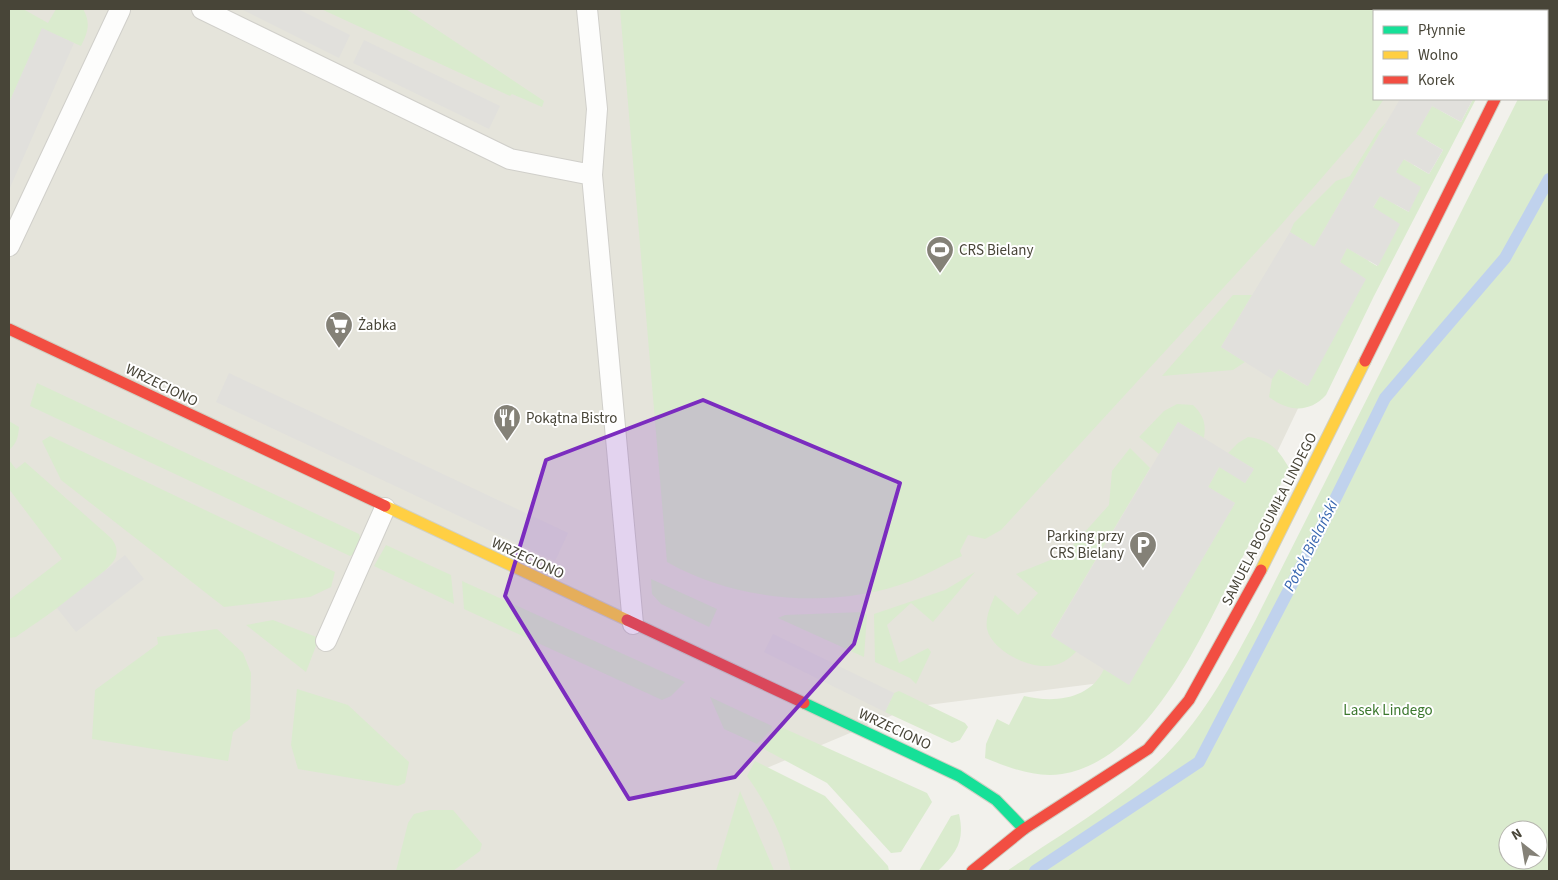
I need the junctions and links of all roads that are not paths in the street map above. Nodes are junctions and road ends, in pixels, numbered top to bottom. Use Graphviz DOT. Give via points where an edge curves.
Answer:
graph roads {
  1 [pos="121,9"];
  2 [pos="202,9"];
  3 [pos="587,9"];
  4 [pos="1495,100"];
  5 [pos="592,175"];
  6 [pos="9,246"];
  7 [pos="9,329"];
  8 [pos="385,508"];
  9 [pos="633,624"];
  10 [pos="326,641"];
  11 [pos="1024,829"];
  12 [pos="972,871"];
  1 -- 6 [label="lane"];
  2 -- 5 [label="lane" via="510,159"];
  3 -- 5 [label="lane" via="597,109"];
  4 -- 11 [label="street, SAMUELA BOGUMIŁA LINDEGO" via="1250,592 1199,686 1148,749"];
  5 -- 9 [label="lane"];
  7 -- 8 [label="street, WRZECIONO"];
  8 -- 9 [label="street, WRZECIONO"];
  8 -- 10 [label="lane"];
  9 -- 11 [label="street, WRZECIONO" via="959,776 996,800"];
  11 -- 12 [label="street, SAMUELA BOGUMIŁA LINDEGO"];
}
